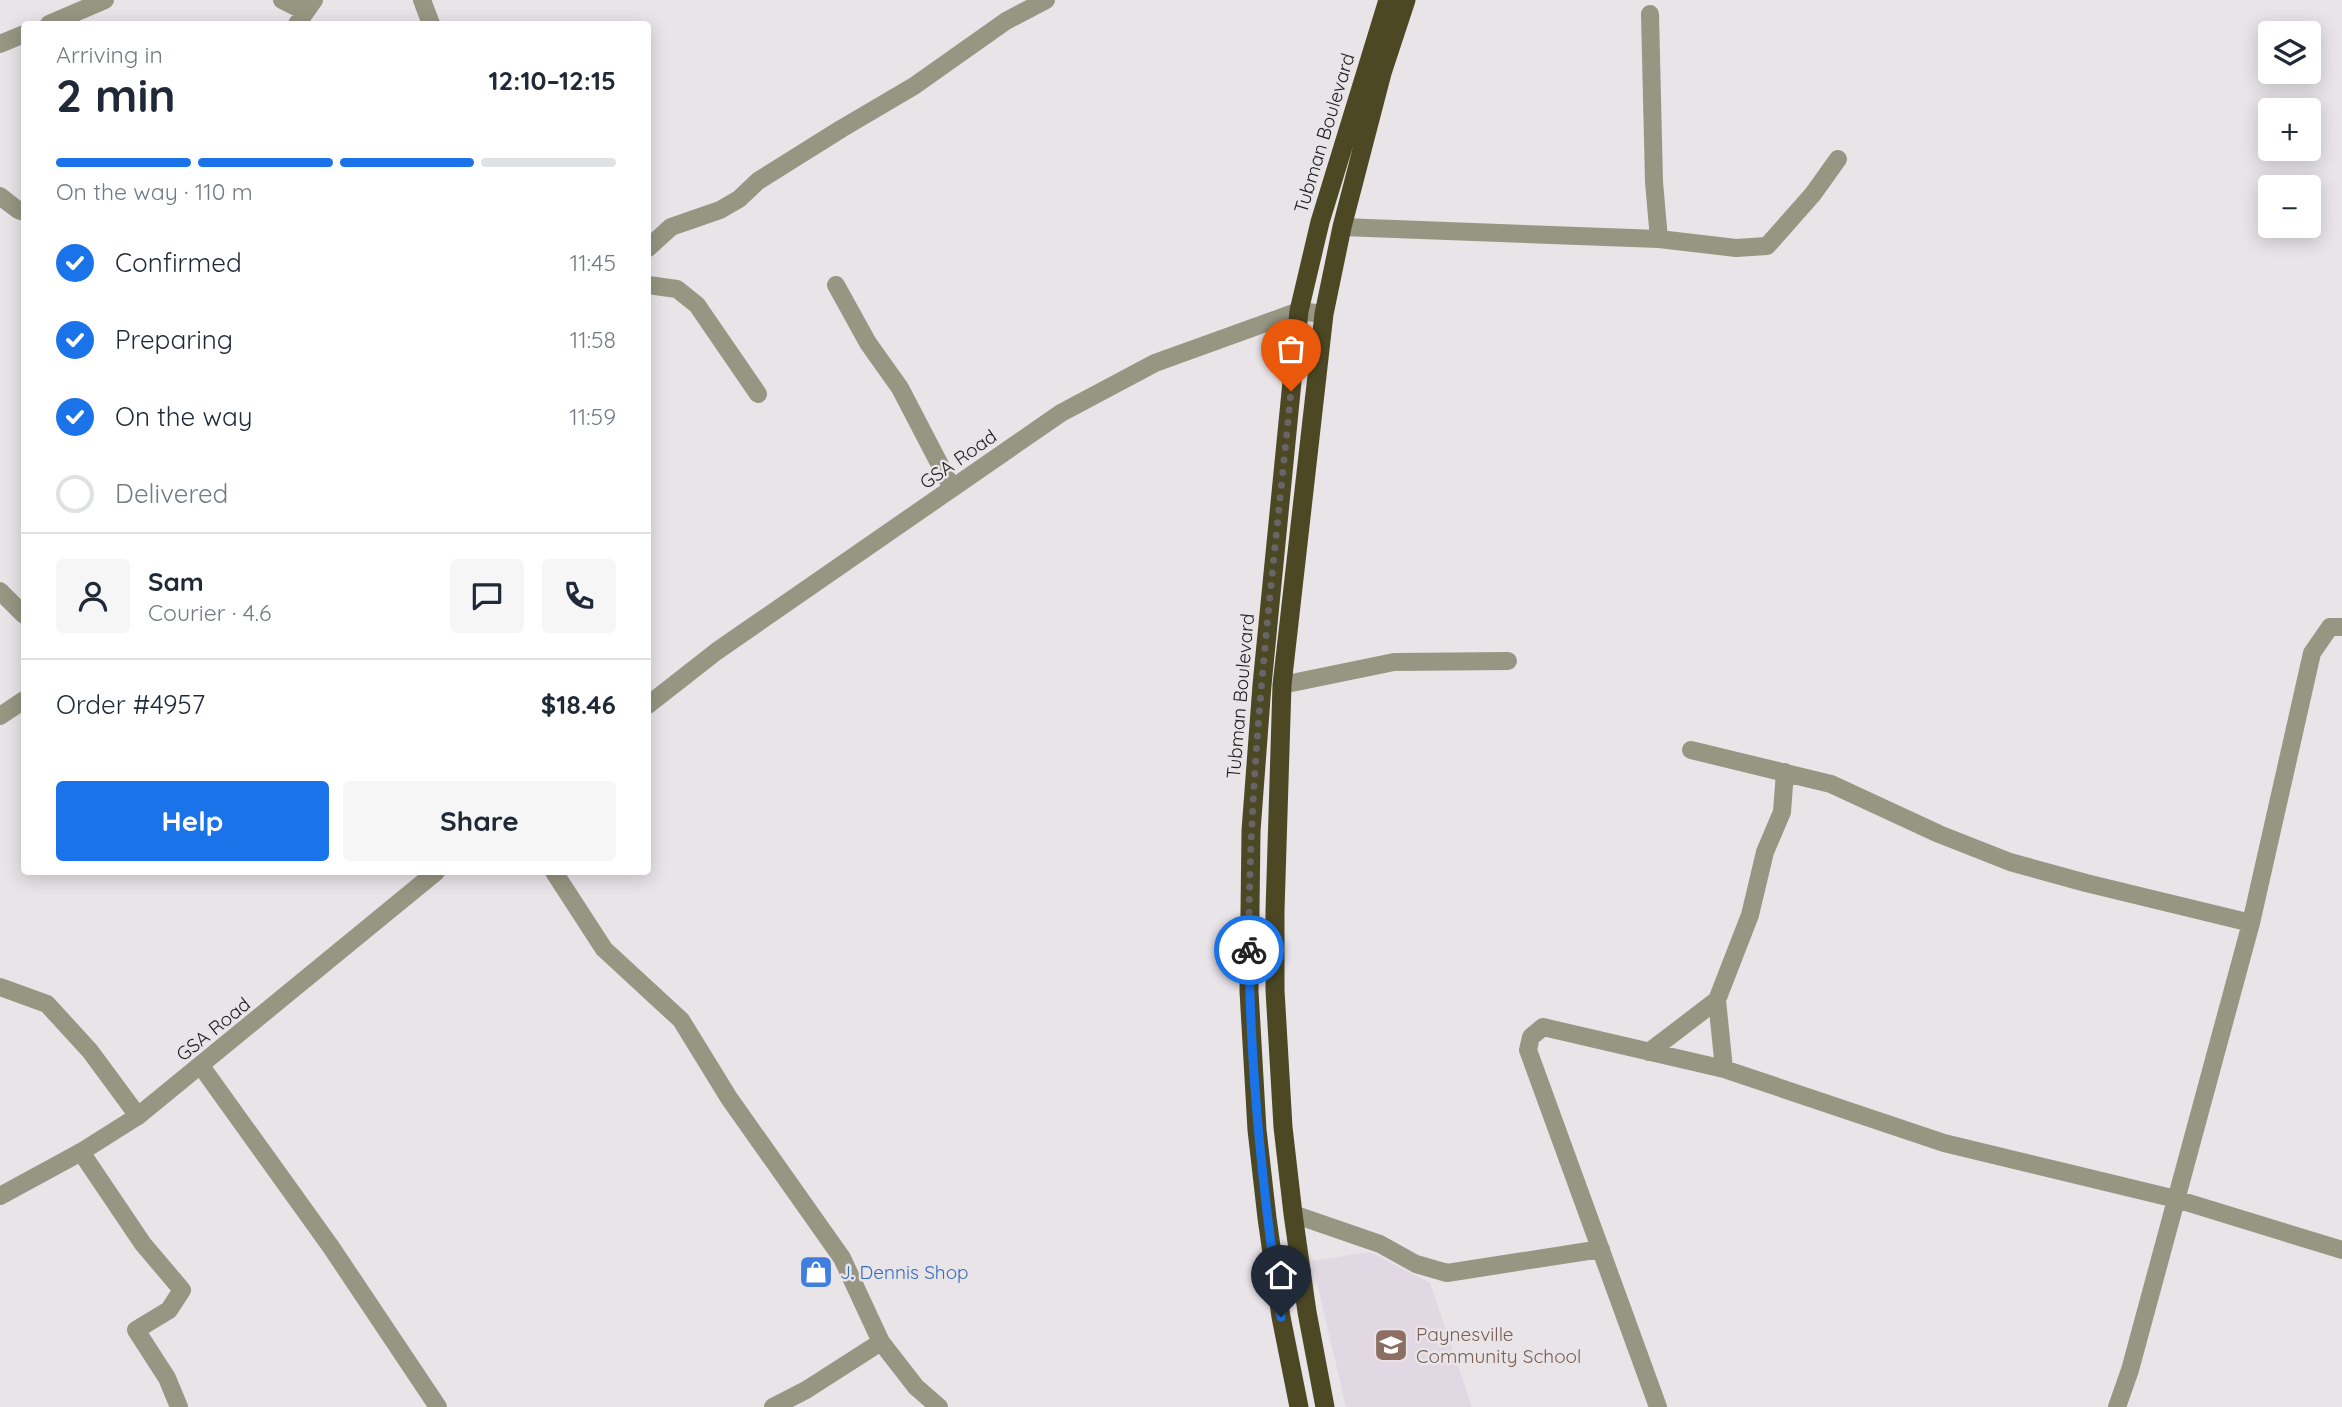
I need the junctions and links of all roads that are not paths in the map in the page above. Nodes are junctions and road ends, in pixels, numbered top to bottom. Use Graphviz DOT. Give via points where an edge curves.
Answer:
graph roads {
  1 [pos="106,0"];
  2 [pos="282,0"];
  3 [pos="422,0"];
  4 [pos="1046,0"];
  5 [pos="1388,0"];
  6 [pos="1406,0"];
  7 [pos="1025,4"];
  8 [pos="305,12"];
  9 [pos="1650,14"];
  10 [pos="56,21"];
  11 [pos="430,21"];
  12 [pos="21,35"];
  13 [pos="0,44"];
  14 [pos="1838,159"];
  15 [pos="0,196"];
  16 [pos="21,211"];
  17 [pos="1342,227"];
  18 [pos="1659,239"];
  19 [pos="651,245"];
  20 [pos="651,285"];
  21 [pos="836,285"];
  22 [pos="1299,312"];
  23 [pos="1324,314"];
  24 [pos="758,394"];
  25 [pos="952,488"];
  26 [pos="0,591"];
  27 [pos="21,612"];
  28 [pos="2342,627"];
  29 [pos="1508,661"];
  30 [pos="1282,685"];
  31 [pos="21,702"];
  32 [pos="651,703"];
  33 [pos="0,716"];
  34 [pos="1690,750"];
  35 [pos="1785,772"];
  36 [pos="432,875"];
  37 [pos="556,875"];
  38 [pos="2251,923"];
  39 [pos="0,987"];
  40 [pos="1717,1000"];
  41 [pos="1649,1052"];
  42 [pos="201,1066"];
  43 [pos="1724,1069"];
  44 [pos="138,1116"];
  45 [pos="81,1152"];
  46 [pos="0,1196"];
  47 [pos="2176,1199"];
  48 [pos="1293,1214"];
  49 [pos="1601,1250"];
  50 [pos="2342,1250"];
  51 [pos="881,1342"];
  52 [pos="179,1407"];
  53 [pos="438,1407"];
  54 [pos="773,1407"];
  55 [pos="939,1407"];
  56 [pos="1299,1407"];
  57 [pos="1325,1407"];
  58 [pos="1658,1407"];
  59 [pos="2117,1407"];
  1 -- 10 [label="street"];
  2 -- 8 [label="street"];
  3 -- 11 [label="street"];
  4 -- 7 [label="street"];
  5 -- 22 [label="highway, Tubman Boulevard" via="1320,222"];
  6 -- 17 [label="highway, Tubman Boulevard"];
  7 -- 19 [label="street" via="914,86 758,181 739,199 671,227"];
  9 -- 18 [label="street"];
  12 -- 13 [label="street"];
  14 -- 18 [label="street" via="1767,246 1736,248"];
  15 -- 16 [label="street"];
  17 -- 18 [label="street"];
  17 -- 23 [label="highway, Tubman Boulevard"];
  20 -- 24 [label="street" via="677,289 697,305"];
  21 -- 25 [label="street" via="900,388"];
  22 -- 23 [label="street, GSA Road"];
  22 -- 25 [label="street, GSA Road" via="1155,363 1061,413"];
  22 -- 56 [label="highway, Tubman Boulevard" via="1262,685 1249,911 1257,1130 1279,1305"];
  23 -- 30 [label="highway, Tubman Boulevard"];
  25 -- 32 [label="street, GSA Road" via="717,651"];
  26 -- 27 [label="street"];
  28 -- 38 [label="street" via="2330,627 2312,653"];
  29 -- 30 [label="street" via="1394,662"];
  30 -- 48 [label="highway, Tubman Boulevard" via="1275,990"];
  31 -- 33 [label="street"];
  34 -- 35 [label="street"];
  35 -- 38 [label="street" via="1831,784 2010,862"];
  35 -- 40 [label="street" via="1782,812"];
  36 -- 42 [label="street, GSA Road"];
  37 -- 51 [label="street" via="604,949 681,1020 729,1098 842,1258"];
  38 -- 47 [label="street"];
  39 -- 44 [label="street" via="47,1004 90,1051"];
  40 -- 41 [label="street"];
  40 -- 43 [label="street"];
  41 -- 43 [label="street"];
  41 -- 49 [label="street" via="1543,1027 1531,1037 1528,1050"];
  42 -- 44 [label="street, GSA Road"];
  42 -- 53 [label="street"];
  43 -- 47 [label="street" via="1944,1143"];
  44 -- 45 [label="street, GSA Road"];
  45 -- 46 [label="street, GSA Road"];
  45 -- 52 [label="street" via="144,1244 183,1290 169,1310 136,1330 167,1378"];
  47 -- 50 [label="street"];
  47 -- 59 [label="street"];
  48 -- 49 [label="street" via="1447,1273"];
  48 -- 57 [label="highway, Tubman Boulevard"];
  49 -- 58 [label="street"];
  51 -- 54 [label="street"];
  51 -- 55 [label="street" via="916,1387"];
}
